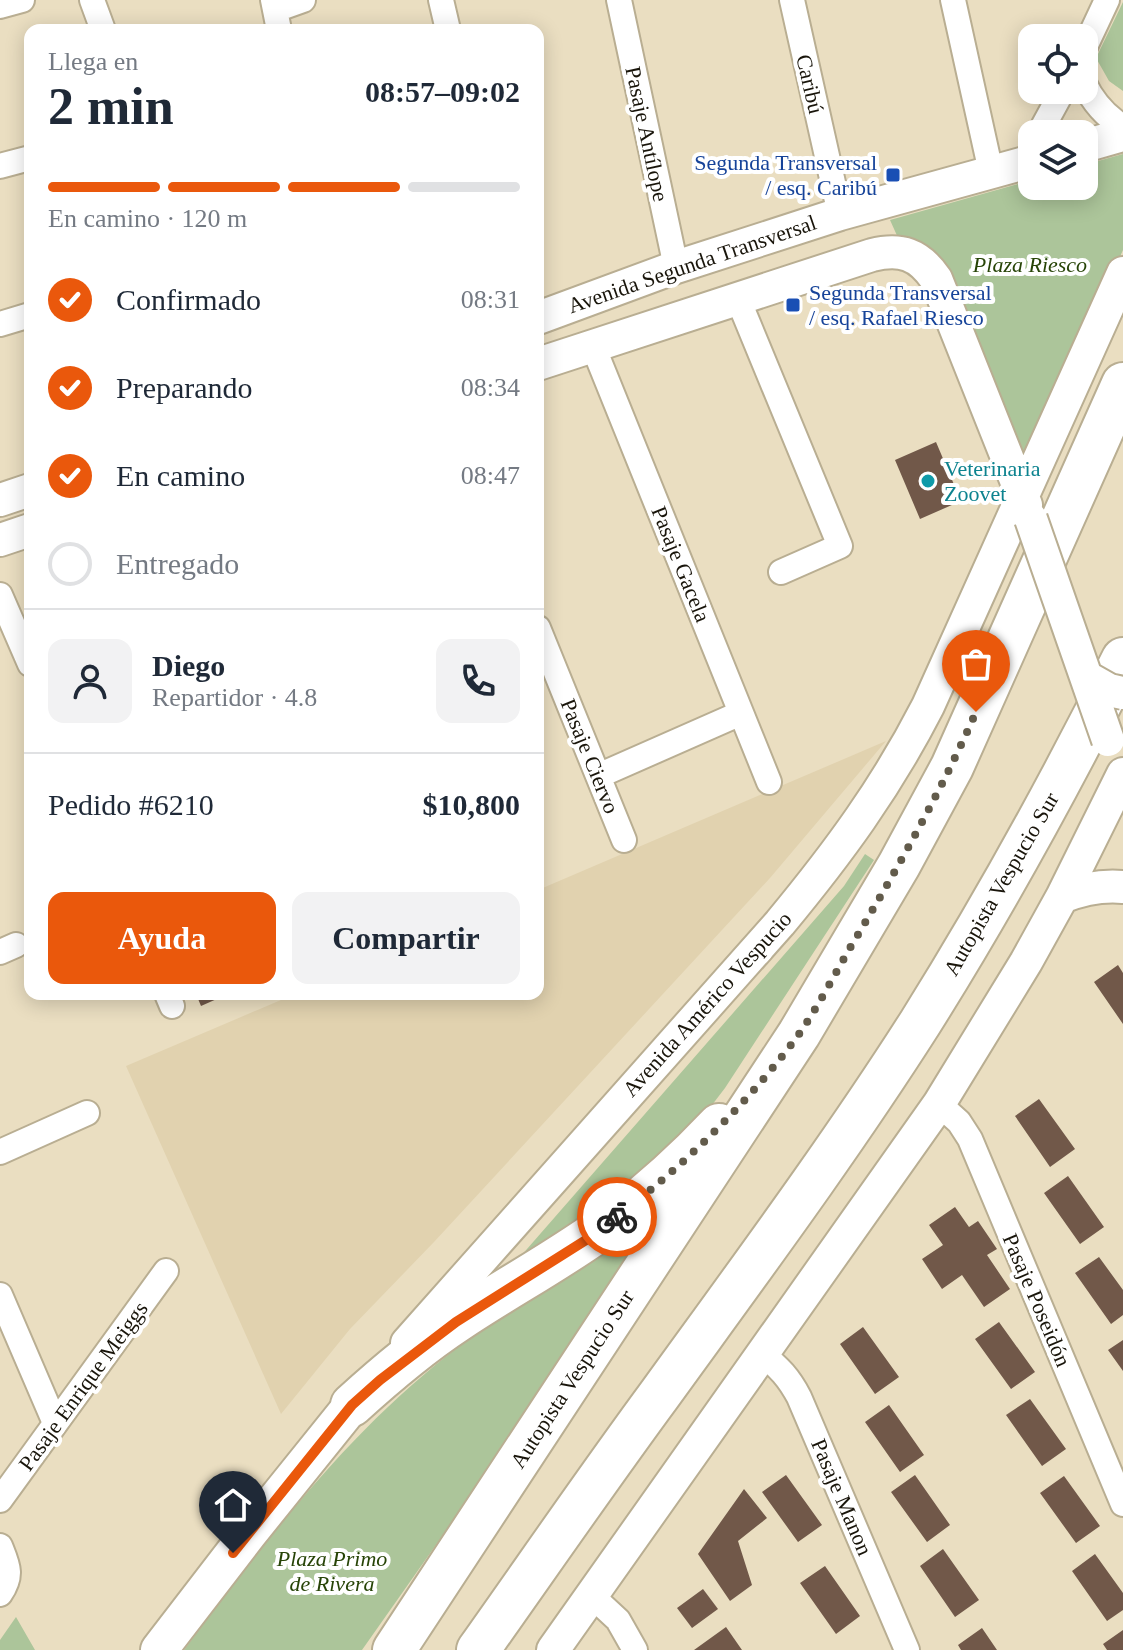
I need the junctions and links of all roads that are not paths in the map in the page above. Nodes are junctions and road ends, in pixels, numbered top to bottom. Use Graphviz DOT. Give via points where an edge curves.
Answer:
graph roads {
  1 [pos="22,0"];
  2 [pos="92,0"];
  3 [pos="303,0"];
  4 [pos="441,0"];
  5 [pos="619,0"];
  6 [pos="792,0"];
  7 [pos="953,0"];
  8 [pos="1090,0"];
  9 [pos="1107,0"];
  10 [pos="0,6"];
  11 [pos="276,13"];
  12 [pos="101,24"];
  13 [pos="447,24"];
  14 [pos="1095,24"];
  15 [pos="1095,24"];
  16 [pos="1097,104"];
  17 [pos="1123,127"];
  18 [pos="1123,135"];
  19 [pos="1098,142"];
  20 [pos="24,160"];
  21 [pos="1018,161"];
  22 [pos="0,166"];
  23 [pos="991,172"];
  24 [pos="840,214"];
  25 [pos="676,267"];
  26 [pos="1123,273"];
  27 [pos="738,299"];
  28 [pos="544,316"];
  29 [pos="24,317"];
  30 [pos="0,324"];
  31 [pos="593,346"];
  32 [pos="544,362"];
  33 [pos="1123,384"];
  34 [pos="24,492"];
  35 [pos="0,500"];
  36 [pos="1027,507"];
  37 [pos="24,532"];
  38 [pos="0,540"];
  39 [pos="781,572"];
  40 [pos="0,595"];
  41 [pos="544,643"];
  42 [pos="24,650"];
  43 [pos="1123,659"];
  44 [pos="1086,677"];
  45 [pos="1123,693"];
  46 [pos="741,713"];
  47 [pos="598,776"];
  48 [pos="1122,778"];
  49 [pos="769,782"];
  50 [pos="624,840"];
  51 [pos="1123,887"];
  52 [pos="1062,897"];
  53 [pos="799,1034"];
  54 [pos="939,1104"];
  55 [pos="87,1113"];
  56 [pos="0,1152"];
  57 [pos="166,1271"];
  58 [pos="0,1295"];
  59 [pos="762,1354"];
  60 [pos="352,1405"];
  61 [pos="55,1423"];
  62 [pos="622,1446"];
  63 [pos="0,1500"];
  64 [pos="1123,1504"];
  65 [pos="0,1546"];
  66 [pos="0,1594"];
  67 [pos="591,1595"];
  68 [pos="159,1650"];
  69 [pos="394,1650"];
  70 [pos="478,1650"];
  71 [pos="512,1650"];
  72 [pos="553,1650"];
  73 [pos="635,1650"];
  74 [pos="907,1650"];
  1 -- 10 [label="street"];
  2 -- 12 [label="street"];
  3 -- 11 [label="street"];
  4 -- 13 [label="street"];
  5 -- 25 [label="street, Pasaje Antílope"];
  6 -- 24 [label="street, Caribú"];
  7 -- 23 [label="street"];
  8 -- 14 [label="street"];
  9 -- 15 [label="street"];
  16 -- 17 [label="street"];
  18 -- 19 [label="main road"];
  20 -- 22 [label="street"];
  21 -- 23 [label="main road, Avenida Segunda Transversal"];
  23 -- 24 [label="main road, Avenida Segunda Transversal"];
  24 -- 25 [label="main road, Avenida Segunda Transversal"];
  25 -- 28 [label="main road, Avenida Segunda Transversal"];
  26 -- 36 [label="main road, Avenida Américo Vespucio"];
  27 -- 31 [label="main road, Avenida Segunda Transversal"];
  27 -- 36 [label="main road, Avenida Segunda Transversal" via="885,252 922,262 936,279"];
  27 -- 39 [label="street" via="840,546"];
  29 -- 30 [label="street"];
  31 -- 32 [label="main road, Avenida Segunda Transversal"];
  31 -- 46 [label="street, Pasaje Gacela"];
  33 -- 53 [label="highway, Autopista Vespucio Sur" via="952,767"];
  34 -- 35 [label="main road"];
  36 -- 44 [label="main road, Avenida Segunda Transversal, bridge"];
  36 -- 60 [label="main road, Avenida Américo Vespucio" via="893,772 851,834 780,923"];
  37 -- 38 [label="main road"];
  40 -- 42 [label="street"];
  41 -- 47 [label="street, Pasaje Ciervo"];
  43 -- 62 [label="highway, Autopista Vespucio Sur" via="1008,876 919,1024 823,1168"];
  44 -- 45 [label="main road, bridge"];
  44 -- 48 [label="main road, Avenida Segunda Transversal, bridge"];
  46 -- 47 [label="street"];
  46 -- 49 [label="street, Pasaje Gacela"];
  47 -- 50 [label="street, Pasaje Ciervo"];
  48 -- 52 [label="main road"];
  51 -- 52 [label="main road" via="1093,887"];
  52 -- 54 [label="main road"];
  53 -- 60 [label="highway" via="737,1108 640,1199 446,1329"];
  53 -- 69 [label="highway, Autopista Vespucio Sur"];
  54 -- 59 [label="main road"];
  54 -- 64 [label="street, Pasaje Poseidón" via="970,1139"];
  55 -- 56 [label="street"];
  57 -- 61 [label="street, Pasaje Enrique Meiggs"];
  58 -- 61 [label="street"];
  59 -- 67 [label="main road"];
  59 -- 74 [label="street, Pasaje Manon" via="780,1368 799,1397"];
  60 -- 68 [label="main road, Avenida Américo Vespucio"];
  61 -- 63 [label="street, Pasaje Enrique Meiggs"];
  62 -- 70 [label="highway, Autopista Vespucio Sur"];
  62 -- 71 [label="highway"];
  65 -- 66 [label="street" via="9,1577"];
  67 -- 72 [label="main road"];
  67 -- 73 [label="street" via="618,1620"];
}
